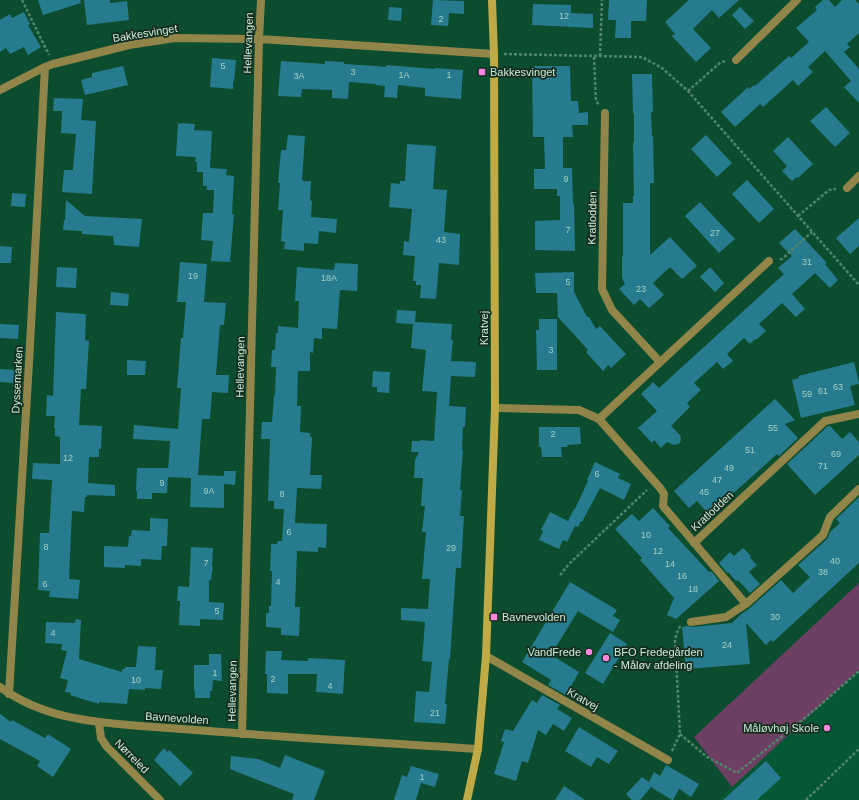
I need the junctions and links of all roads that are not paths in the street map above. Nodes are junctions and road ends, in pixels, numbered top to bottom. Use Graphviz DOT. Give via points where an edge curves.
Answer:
graph roads {
  1 [pos="261,0"];
  2 [pos="492,0"];
  3 [pos="797,0"];
  4 [pos="259,39"];
  5 [pos="494,54"];
  6 [pos="736,60"];
  7 [pos="44,67"];
  8 [pos="0,90"];
  9 [pos="605,113"];
  10 [pos="859,176"];
  11 [pos="847,188"];
  12 [pos="769,261"];
  13 [pos="660,362"];
  14 [pos="495,408"];
  15 [pos="859,414"];
  16 [pos="599,419"];
  17 [pos="859,489"];
  18 [pos="694,543"];
  19 [pos="746,604"];
  20 [pos="690,622"];
  21 [pos="486,656"];
  22 [pos="0,687"];
  23 [pos="9,694"];
  24 [pos="100,723"];
  25 [pos="242,734"];
  26 [pos="478,749"];
  27 [pos="668,760"];
  28 [pos="160,800"];
  29 [pos="467,800"];
  1 -- 4 [label="street, Hellevangen"];
  2 -- 5 [label="street, Kratvej"];
  3 -- 6 [label="street"];
  4 -- 5 [label="street, Bakkesvinget"];
  4 -- 7 [label="street, Bakkesvinget" via="175,38 129,45"];
  4 -- 25 [label="street, Hellevangen"];
  5 -- 14 [label="street, Kratvej"];
  7 -- 8 [label="street, Bakkesvinget"];
  7 -- 23 [label="street, Dyssemarken"];
  9 -- 13 [label="street, Kratlodden" via="602,289 612,310"];
  10 -- 11 [label="street"];
  12 -- 13 [label="street"];
  13 -- 16 [label="street"];
  14 -- 16 [label="street, Kratlodden" via="579,410"];
  14 -- 21 [label="street, Kratvej"];
  15 -- 18 [label="street, Kratlodden" via="825,421"];
  16 -- 18 [label="street, Kratlodden" via="661,489 664,494 663,506"];
  17 -- 19 [label="street" via="830,517 823,535"];
  18 -- 19 [label="street, Kratlodden"];
  19 -- 20 [label="street" via="726,617"];
  21 -- 26 [label="street, Kratvej"];
  21 -- 27 [label="street, Kratvej"];
  22 -- 23 [label="street, Bavnevolden"];
  23 -- 24 [label="street, Bavnevolden" via="64,717"];
  24 -- 25 [label="street, Bavnevolden"];
  24 -- 28 [label="street, Nørreled" via="101,738 107,747"];
  25 -- 26 [label="street, Bavnevolden"];
  26 -- 29 [label="street, Kratvej"];
}
